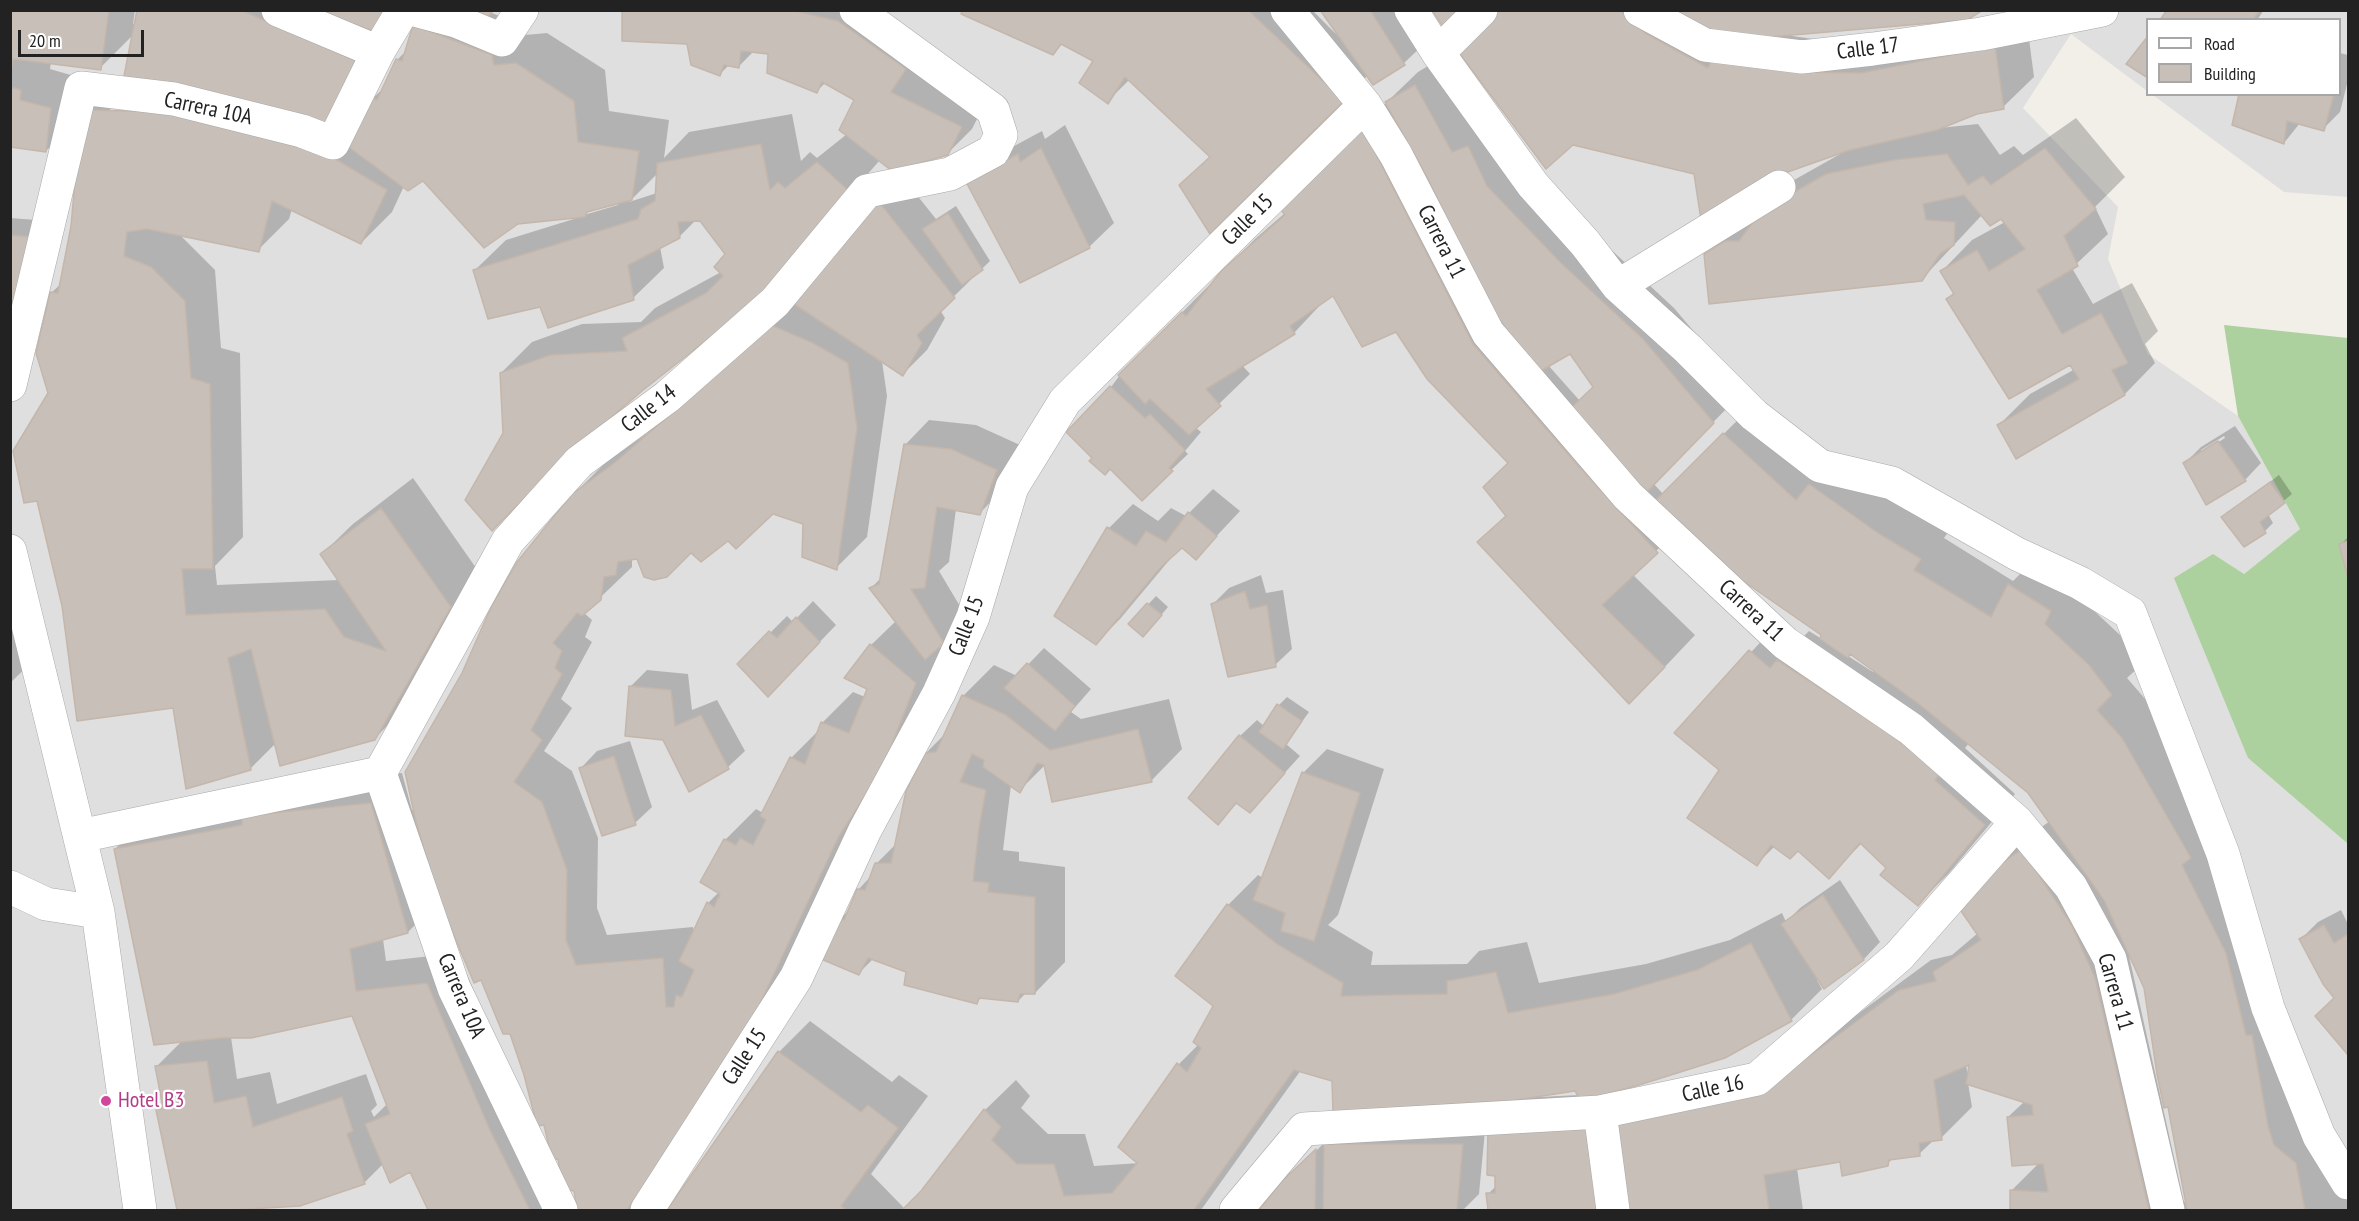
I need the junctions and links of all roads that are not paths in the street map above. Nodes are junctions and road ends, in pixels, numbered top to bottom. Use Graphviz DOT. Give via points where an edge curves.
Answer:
graph roads {
  1 [pos="278,10"];
  2 [pos="403,10"];
  3 [pos="415,10"];
  4 [pos="522,10"];
  5 [pos="856,10"];
  6 [pos="1287,10"];
  7 [pos="1411,10"];
  8 [pos="1480,10"];
  9 [pos="1640,10"];
  10 [pos="2102,10"];
  11 [pos="378,52"];
  12 [pos="1438,53"];
  13 [pos="1365,105"];
  14 [pos="1779,187"];
  15 [pos="1618,286"];
  16 [pos="10,385"];
  17 [pos="10,551"];
  18 [pos="17,591"];
  19 [pos="380,773"];
  20 [pos="2017,822"];
  21 [pos="80,836"];
  22 [pos="10,887"];
  23 [pos="98,912"];
  24 [pos="1600,1112"];
  25 [pos="2349,1183"];
  26 [pos="140,1210"];
  27 [pos="561,1210"];
  28 [pos="647,1210"];
  29 [pos="1236,1210"];
  30 [pos="1613,1210"];
  31 [pos="2168,1210"];
  1 -- 11 [label="street"];
  2 -- 11 [label="street"];
  3 -- 4 [label="street" via="502,40"];
  5 -- 19 [label="street, Calle 14" via="993,110 1001,135 993,151 950,174 867,191 774,302 667,397 579,462 508,541"];
  6 -- 13 [label="street, Carrera 11"];
  7 -- 12 [label="street"];
  8 -- 12 [label="street"];
  9 -- 10 [label="street, Calle 17" via="1705,45 1802,57 1981,34"];
  11 -- 16 [label="street, Carrera 10A" via="333,143 302,131 174,99 81,88"];
  12 -- 15 [label="street" via="1533,185"];
  13 -- 20 [label="street, Carrera 11" via="1396,155 1488,333 1628,496 1785,643 1911,729"];
  13 -- 28 [label="street, Calle 15" via="1065,401 1012,487 973,617 939,693 865,830 796,978"];
  14 -- 15 [label="street"];
  15 -- 25 [label="street" via="1754,415 1820,466 1892,483 2130,613 2223,854 2268,1008 2319,1136"];
  17 -- 18 [label="street"];
  18 -- 21 [label="street"];
  19 -- 21 [label="street"];
  19 -- 27 [label="street, Carrera 10A" via="454,988"];
  20 -- 24 [label="street, Calle 16" via="1899,956 1757,1079"];
  20 -- 31 [label="street, Carrera 11" via="2071,887 2110,959"];
  21 -- 23 [label="street"];
  22 -- 23 [label="street" via="46,904"];
  23 -- 26 [label="street"];
  24 -- 29 [label="street, Calle 16" via="1304,1129"];
  24 -- 30 [label="street"];
}
